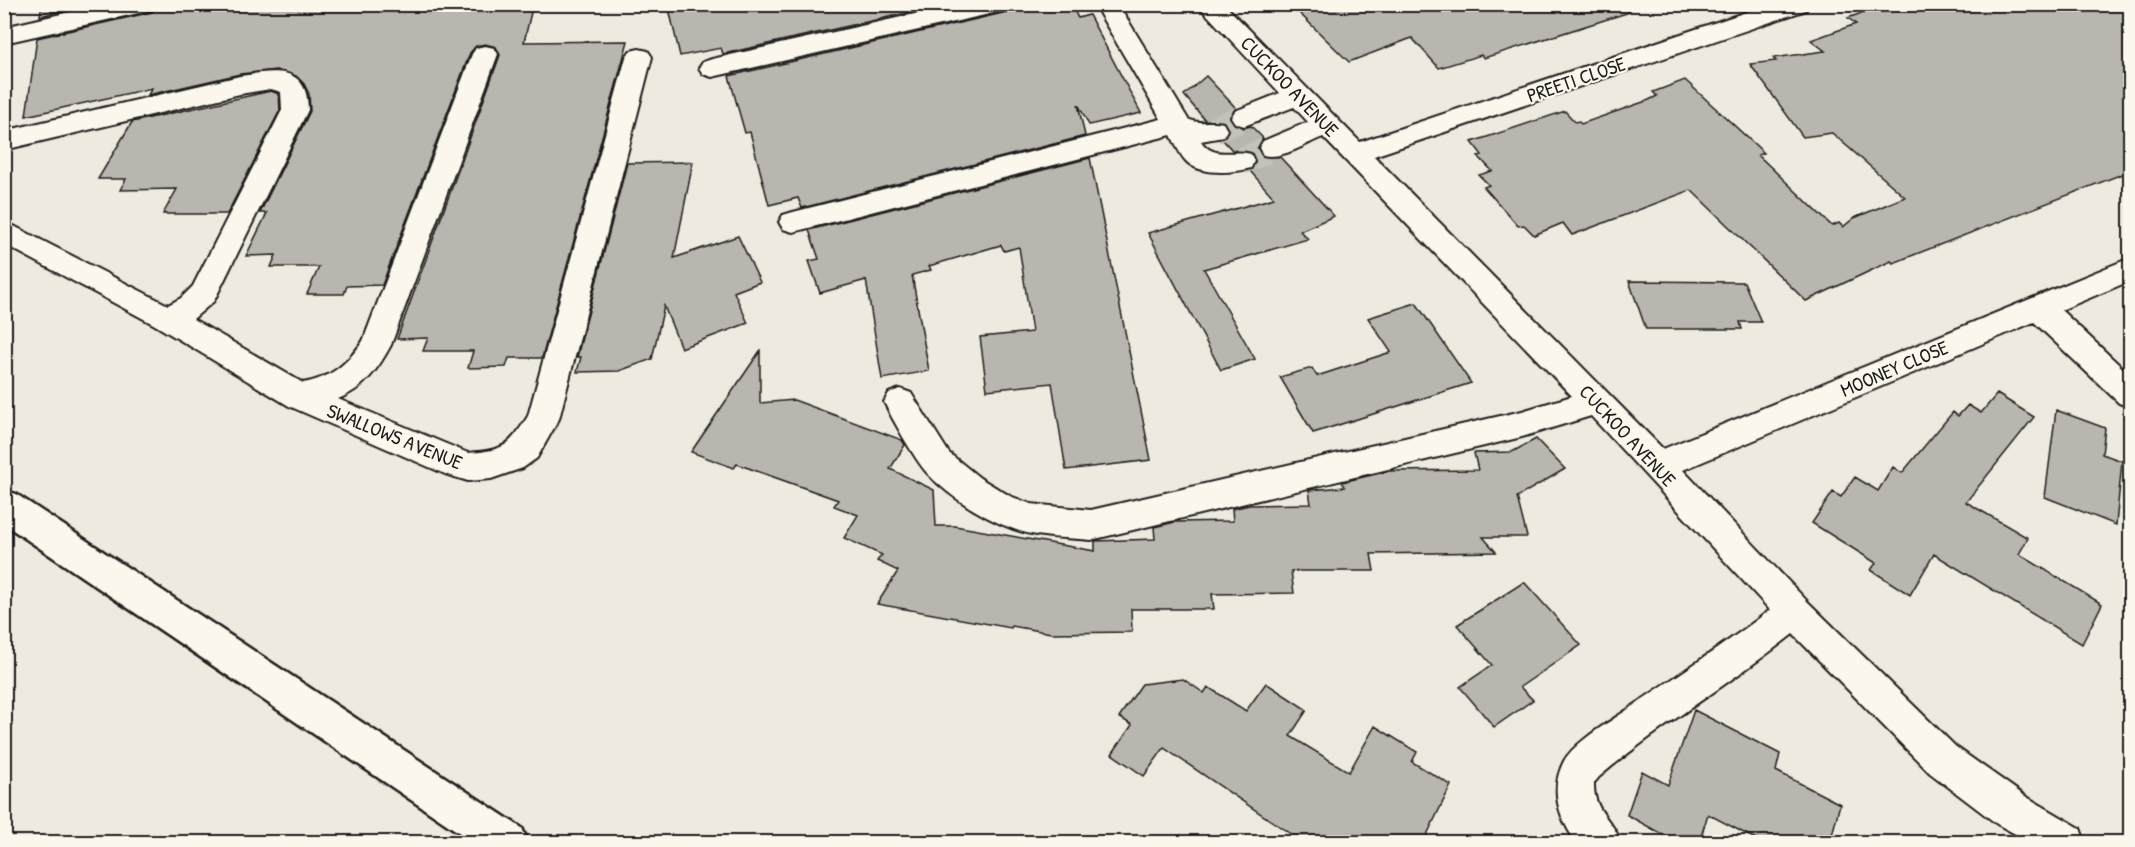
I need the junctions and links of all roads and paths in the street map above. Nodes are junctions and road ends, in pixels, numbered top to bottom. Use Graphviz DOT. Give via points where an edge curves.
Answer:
graph roads {
  1 [pos="143,4"];
  2 [pos="998,4"];
  3 [pos="1106,4"];
  4 [pos="1209,4"];
  5 [pos="1797,4"];
  6 [pos="4,35"];
  7 [pos="485,54"];
  8 [pos="639,57"];
  9 [pos="712,68"];
  10 [pos="1299,95"];
  11 [pos="1244,117"];
  12 [pos="1176,124"];
  13 [pos="1327,124"];
  14 [pos="1214,130"];
  15 [pos="4,141"];
  16 [pos="1272,148"];
  17 [pos="1355,153"];
  18 [pos="1241,161"];
  19 [pos="793,222"];
  20 [pos="4,231"];
  21 [pos="2130,269"];
  22 [pos="2039,308"];
  23 [pos="165,317"];
  24 [pos="2130,394"];
  25 [pos="300,398"];
  26 [pos="1597,401"];
  27 [pos="900,402"];
  28 [pos="1658,466"];
  29 [pos="4,505"];
  30 [pos="1795,612"];
  31 [pos="508,843"];
  32 [pos="1602,843"];
  33 [pos="2066,843"];
  1 -- 6 [label="street"];
  2 -- 9 [label="street"];
  3 -- 12 [label="street"];
  4 -- 10 [label="street, CUCKOO AVENUE"];
  5 -- 17 [label="street, PREETI CLOSE"];
  7 -- 25 [label="street" via="376,345 356,374 340,386"];
  8 -- 25 [label="street, SWALLOWS AVENUE" via="543,419 526,448 491,465 468,467"];
  10 -- 11 [label="street"];
  10 -- 13 [label="street, CUCKOO AVENUE"];
  12 -- 14 [label="street" via="1188,131"];
  12 -- 18 [label="street" via="1196,155 1209,162"];
  12 -- 19 [label="street"];
  13 -- 16 [label="street"];
  13 -- 17 [label="street, CUCKOO AVENUE"];
  15 -- 23 [label="street" via="240,85 274,80 290,84 297,98 295,110 204,293 182,313"];
  17 -- 26 [label="street, CUCKOO AVENUE"];
  20 -- 23 [label="street, SWALLOWS AVENUE"];
  21 -- 22 [label="street, MOONEY CLOSE"];
  22 -- 24 [label="street"];
  22 -- 28 [label="street, MOONEY CLOSE"];
  23 -- 25 [label="street, SWALLOWS AVENUE"];
  26 -- 27 [label="street" via="1522,424 1091,525 1030,519 968,488 938,463"];
  26 -- 28 [label="street, CUCKOO AVENUE"];
  28 -- 30 [label="street, CUCKOO AVENUE"];
  29 -- 31 [label="highway"];
  30 -- 32 [label="street" via="1578,772 1574,793 1581,818"];
  30 -- 33 [label="street, CUCKOO AVENUE" via="1943,760 2011,810"];
}
